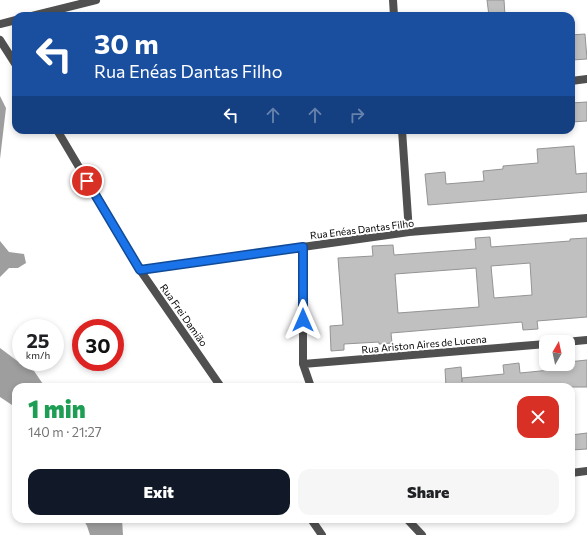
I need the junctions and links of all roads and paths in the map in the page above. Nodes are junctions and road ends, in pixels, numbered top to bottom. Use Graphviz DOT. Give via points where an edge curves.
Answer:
graph roads {
  1 [pos="96,0"];
  2 [pos="393,0"];
  3 [pos="48,12"];
  4 [pos="394,12"];
  5 [pos="12,21"];
  6 [pos="0,24"];
  7 [pos="0,40"];
  8 [pos="12,59"];
  9 [pos="587,79"];
  10 [pos="575,80"];
  11 [pos="59,134"];
  12 [pos="402,134"];
  13 [pos="587,218"];
  14 [pos="409,232"];
  15 [pos="303,247"];
  16 [pos="140,270"];
  17 [pos="587,340"];
  18 [pos="575,341"];
  19 [pos="539,345"];
  20 [pos="303,364"];
  21 [pos="218,383"];
  22 [pos="310,383"];
  23 [pos="587,471"];
  24 [pos="575,472"];
  25 [pos="314,523"];
  26 [pos="411,523"];
  27 [pos="322,535"];
  28 [pos="422,535"];
  1 -- 3 [label="street"];
  2 -- 4 [label="street"];
  5 -- 6 [label="street"];
  7 -- 8 [label="street"];
  9 -- 10 [label="street"];
  11 -- 16 [label="street, Rua Frei Damião"];
  12 -- 14 [label="street"];
  13 -- 14 [label="street, Rua Enéas Dantas Filho"];
  14 -- 15 [label="street, Rua Enéas Dantas Filho"];
  15 -- 16 [label="street, Rua Enéas Dantas Filho"];
  15 -- 20 [label="street"];
  16 -- 21 [label="street, Rua Frei Damião"];
  17 -- 18 [label="street"];
  19 -- 20 [label="street, Rua Ariston Aires de Lucena"];
  20 -- 22 [label="street"];
  23 -- 24 [label="street"];
  25 -- 27 [label="street"];
  26 -- 28 [label="street"];
}
